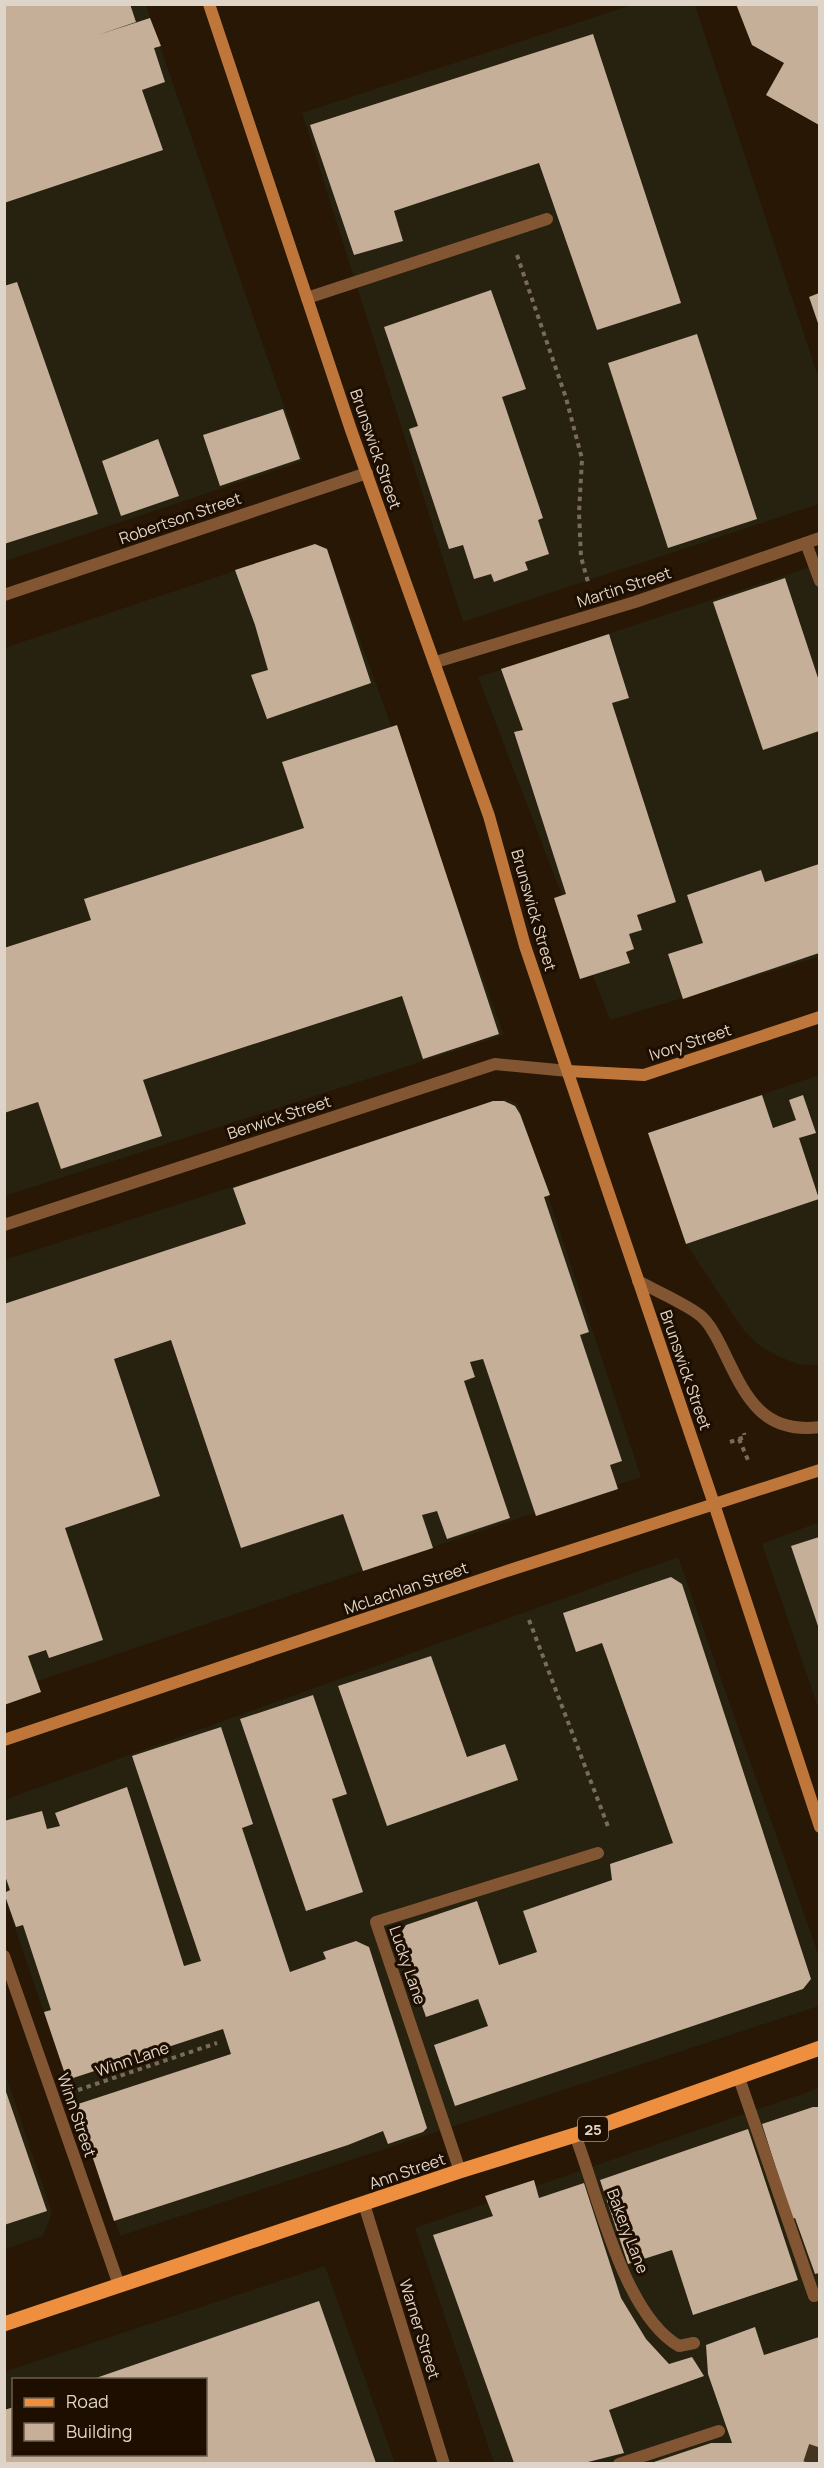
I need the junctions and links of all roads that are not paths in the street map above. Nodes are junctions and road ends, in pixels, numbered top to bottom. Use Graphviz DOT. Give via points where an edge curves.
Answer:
graph roads {
  1 [pos="209,4"];
  2 [pos="547,219"];
  3 [pos="308,298"];
  4 [pos="367,473"];
  5 [pos="819,538"];
  6 [pos="806,543"];
  7 [pos="819,581"];
  8 [pos="4,595"];
  9 [pos="436,662"];
  10 [pos="819,1017"];
  11 [pos="568,1071"];
  12 [pos="4,1225"];
  13 [pos="638,1281"];
  14 [pos="819,1427"];
  15 [pos="819,1470"];
  16 [pos="714,1504"];
  17 [pos="4,1740"];
  18 [pos="819,1827"];
  19 [pos="598,1853"];
  20 [pos="4,1956"];
  21 [pos="819,2048"];
  22 [pos="739,2078"];
  23 [pos="575,2135"];
  24 [pos="460,2171"];
  25 [pos="364,2204"];
  26 [pos="119,2285"];
  27 [pos="814,2296"];
  28 [pos="4,2324"];
  29 [pos="694,2343"];
  30 [pos="719,2431"];
  31 [pos="444,2463"];
  32 [pos="620,2463"];
  1 -- 3 [label="main road, Brunswick Street"];
  2 -- 3 [label="street"];
  3 -- 4 [label="main road, Brunswick Street"];
  4 -- 8 [label="street, Robertson Street"];
  4 -- 9 [label="main road, Brunswick Street"];
  5 -- 6 [label="street, Martin Street"];
  6 -- 7 [label="street"];
  6 -- 9 [label="street, Martin Street" via="646,598"];
  9 -- 11 [label="main road, Brunswick Street" via="489,816 525,946"];
  10 -- 11 [label="main road, Ivory Street" via="644,1075"];
  11 -- 12 [label="street, Berwick Street" via="495,1064"];
  11 -- 13 [label="main road, Brunswick Street"];
  13 -- 14 [label="street" via="702,1317 756,1409 789,1427"];
  13 -- 16 [label="main road, Brunswick Street"];
  15 -- 16 [label="main road, McLachlan Street"];
  16 -- 17 [label="main road, McLachlan Street"];
  16 -- 18 [label="main road, Brunswick Street"];
  19 -- 24 [label="street, Lucky Lane" via="376,1922"];
  20 -- 26 [label="street, Winn Street"];
  21 -- 22 [label="main road, Ann Street / 25"];
  22 -- 23 [label="main road, Ann Street / 25"];
  22 -- 27 [label="street"];
  23 -- 24 [label="main road, Ann Street / 25"];
  23 -- 29 [label="street, Bakery Lane" via="623,2271 649,2317 665,2338 679,2346"];
  24 -- 25 [label="main road, Ann Street / 25"];
  25 -- 26 [label="main road, Ann Street / 25"];
  25 -- 31 [label="street, Warner Street"];
  26 -- 28 [label="main road, Ann Street / 25"];
  30 -- 32 [label="street"];
}
